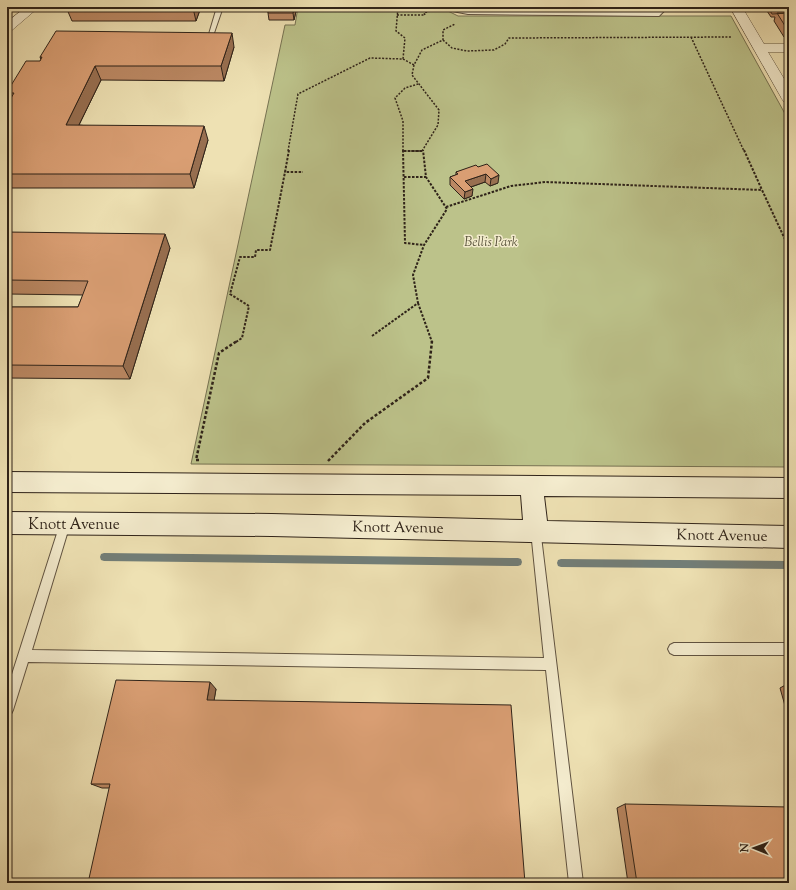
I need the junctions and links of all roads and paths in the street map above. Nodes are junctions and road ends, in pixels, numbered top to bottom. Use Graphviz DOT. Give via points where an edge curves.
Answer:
graph roads {
  1 [pos="33,7"];
  2 [pos="220,7"];
  3 [pos="398,7"];
  4 [pos="430,7"];
  5 [pos="446,7"];
  6 [pos="736,7"];
  7 [pos="664,8"];
  8 [pos="695,8"];
  9 [pos="482,10"];
  10 [pos="397,15"];
  11 [pos="460,21"];
  12 [pos="7,28"];
  13 [pos="211,32"];
  14 [pos="691,37"];
  15 [pos="738,37"];
  16 [pos="443,40"];
  17 [pos="760,48"];
  18 [pos="789,48"];
  19 [pos="403,59"];
  20 [pos="414,65"];
  21 [pos="418,84"];
  22 [pos="789,99"];
  23 [pos="404,151"];
  24 [pos="422,151"];
  25 [pos="285,172"];
  26 [pos="303,172"];
  27 [pos="404,177"];
  28 [pos="426,178"];
  29 [pos="762,190"];
  30 [pos="446,207"];
  31 [pos="424,245"];
  32 [pos="789,248"];
  33 [pos="418,303"];
  34 [pos="372,336"];
  35 [pos="204,460"];
  36 [pos="320,461"];
  37 [pos="328,461"];
  38 [pos="336,461"];
  39 [pos="7,482"];
  40 [pos="532,486"];
  41 [pos="789,488"];
  42 [pos="7,523"];
  43 [pos="65,524"];
  44 [pos="536,531"];
  45 [pos="789,537"];
  46 [pos="789,649"];
  47 [pos="674,650"];
  48 [pos="24,656"];
  49 [pos="551,664"];
  50 [pos="7,710"];
  51 [pos="576,883"];
  1 -- 12 [label="street"];
  2 -- 13 [label="lane"];
  3 -- 10 [label="path"];
  4 -- 10 [label="path" via="435,9 424,13 425,15"];
  5 -- 9 [label="lane" via="468,12"];
  6 -- 8 [label="lane"];
  6 -- 17 [label="street"];
  7 -- 8 [label="lane"];
  7 -- 9 [label="lane" via="659,14"];
  10 -- 19 [label="path" via="396,31 405,38"];
  11 -- 16 [label="path" via="443,30"];
  14 -- 15 [label="path"];
  14 -- 16 [label="path" via="509,38 506,44 494,50 467,51 452,48"];
  14 -- 29 [label="path"];
  16 -- 20 [label="path" via="422,50"];
  17 -- 18 [label="street"];
  17 -- 22 [label="street"];
  19 -- 20 [label="path"];
  19 -- 25 [label="path" via="370,58 298,94"];
  20 -- 21 [label="path" via="412,75"];
  21 -- 23 [label="path" via="399,91 395,98 404,121"];
  21 -- 24 [label="path" via="439,110 438,125"];
  23 -- 24 [label="path"];
  23 -- 27 [label="path"];
  24 -- 28 [label="path"];
  25 -- 26 [label="path"];
  25 -- 35 [label="path" via="270,250 256,250 255,257 240,257 230,294 249,306 242,338 219,353 196,460"];
  27 -- 28 [label="path"];
  27 -- 31 [label="path" via="405,243"];
  28 -- 30 [label="path"];
  29 -- 30 [label="path" via="545,182 512,186"];
  29 -- 32 [label="path"];
  30 -- 31 [label="path" via="448,209"];
  31 -- 33 [label="path" via="413,275"];
  33 -- 34 [label="path"];
  33 -- 37 [label="path" via="432,341 428,378 365,423"];
  36 -- 37 [label="path"];
  37 -- 38 [label="path"];
  39 -- 40 [label="main road"];
  40 -- 41 [label="main road"];
  40 -- 44 [label="main road"];
  42 -- 43 [label="main road, Knott Avenue"];
  43 -- 44 [label="main road, Knott Avenue" via="280,525"];
  43 -- 48 [label="lane"];
  44 -- 45 [label="main road, Knott Avenue"];
  44 -- 49 [label="lane"];
  46 -- 47 [label="lane"];
  48 -- 49 [label="lane"];
  48 -- 50 [label="lane"];
  49 -- 51 [label="lane"];
}
